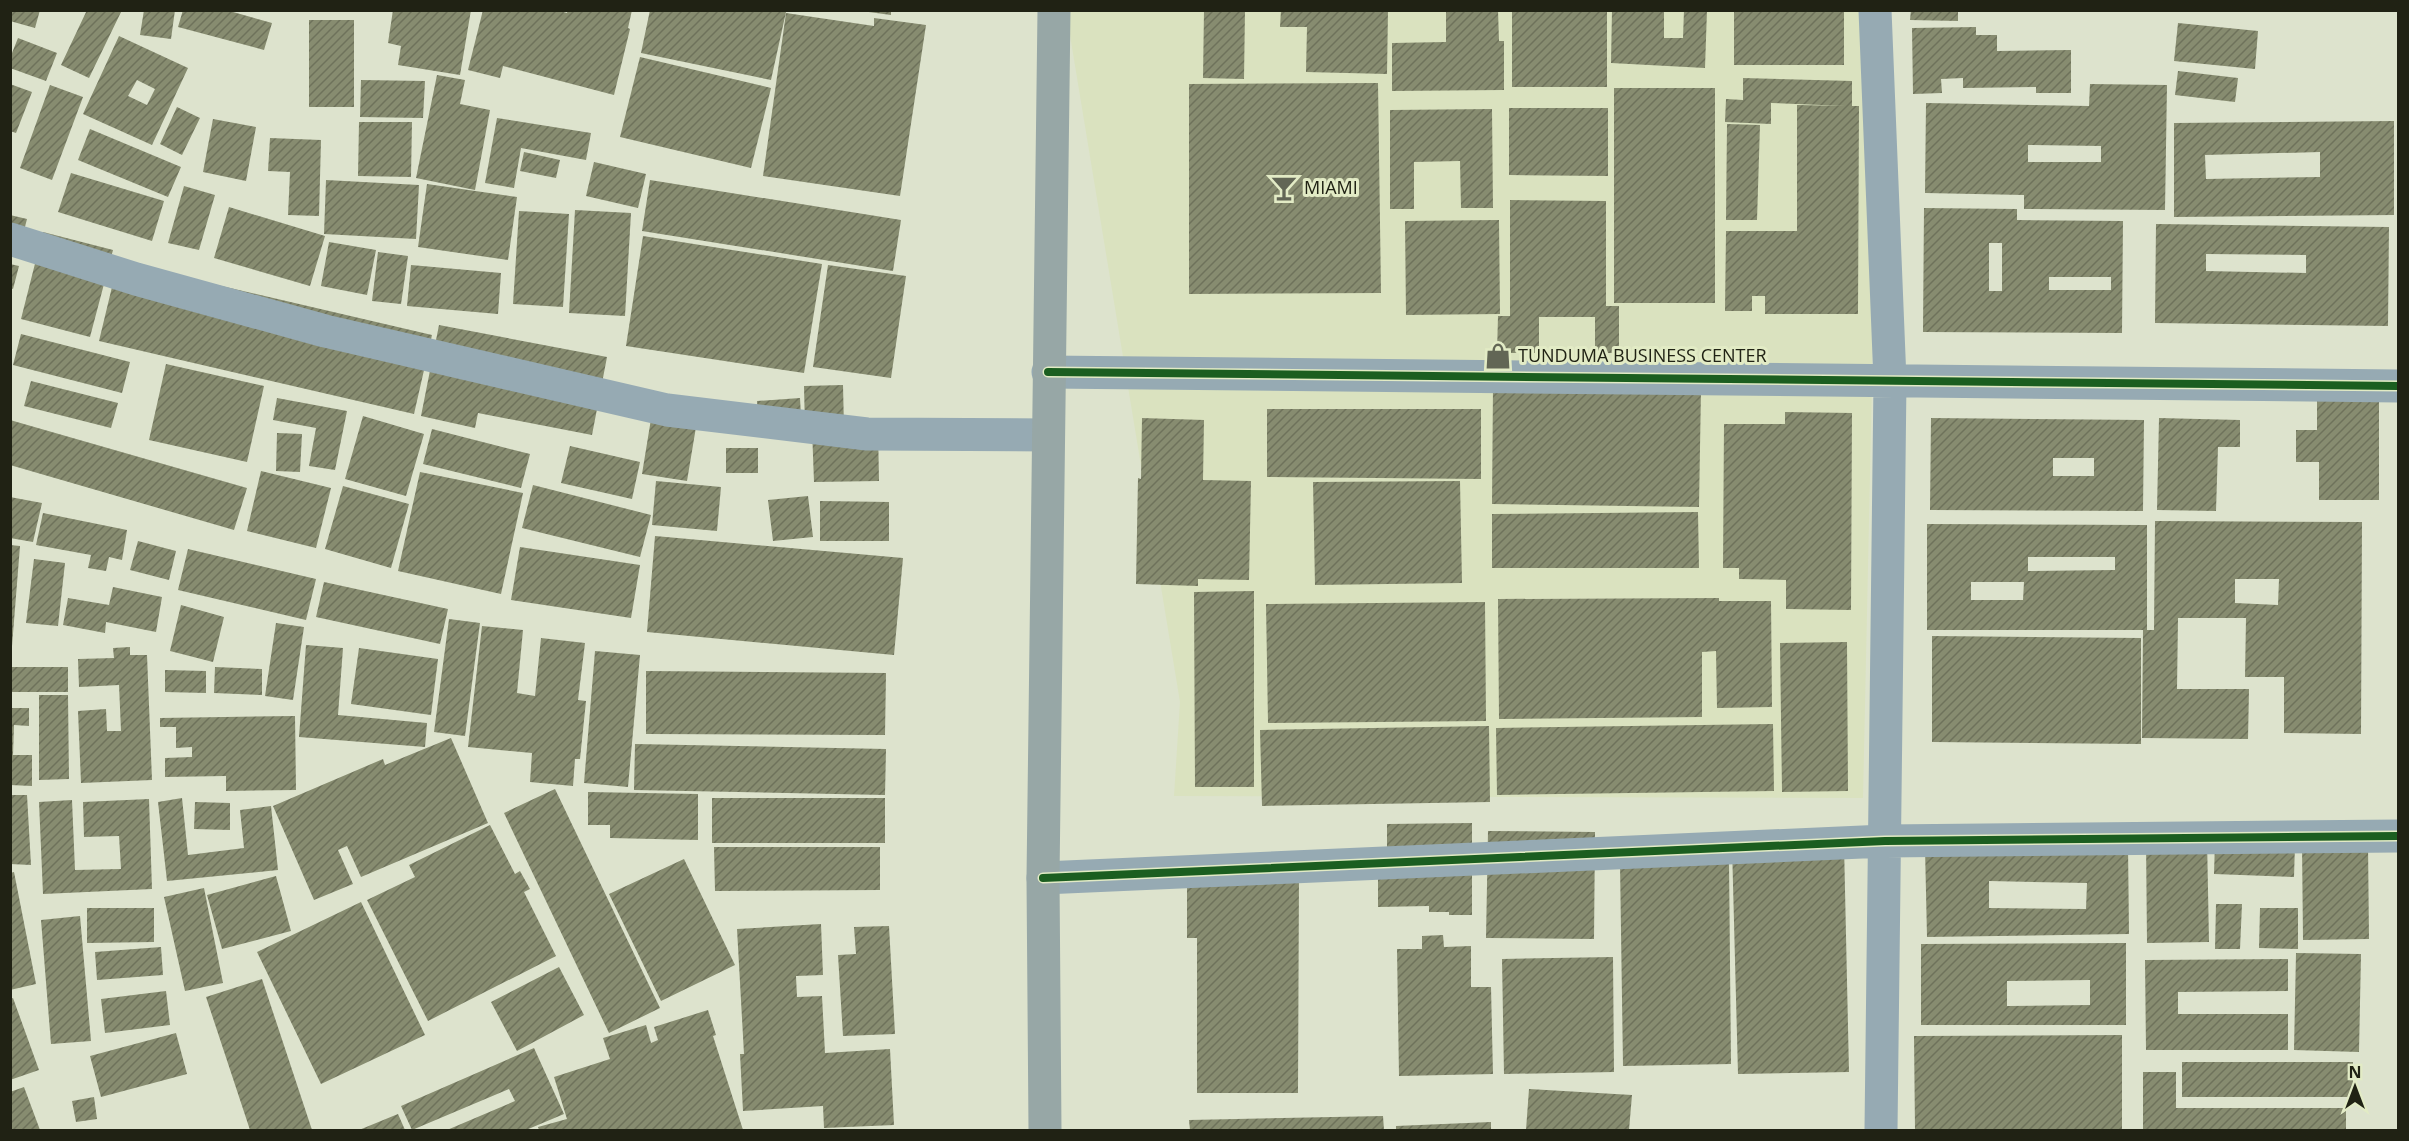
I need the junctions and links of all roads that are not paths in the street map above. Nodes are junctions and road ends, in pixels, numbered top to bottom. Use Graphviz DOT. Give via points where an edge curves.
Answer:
graph roads {
  1 [pos="1054,10"];
  2 [pos="1875,10"];
  3 [pos="10,239"];
  4 [pos="1048,372"];
  5 [pos="1890,381"];
  6 [pos="2398,386"];
  7 [pos="1048,435"];
  8 [pos="2398,836"];
  9 [pos="1885,841"];
  10 [pos="1043,878"];
  11 [pos="1046,1131"];
  12 [pos="1881,1131"];
  1 -- 4 [label="highway"];
  2 -- 5 [label="street"];
  3 -- 7 [label="street" via="136,279 325,331 667,410 867,434"];
  4 -- 5 [label="street"];
  4 -- 7 [label="highway"];
  5 -- 6 [label="street"];
  5 -- 9 [label="street"];
  7 -- 10 [label="highway"];
  8 -- 9 [label="street"];
  9 -- 10 [label="street"];
  9 -- 12 [label="street"];
  10 -- 11 [label="highway"];
}
